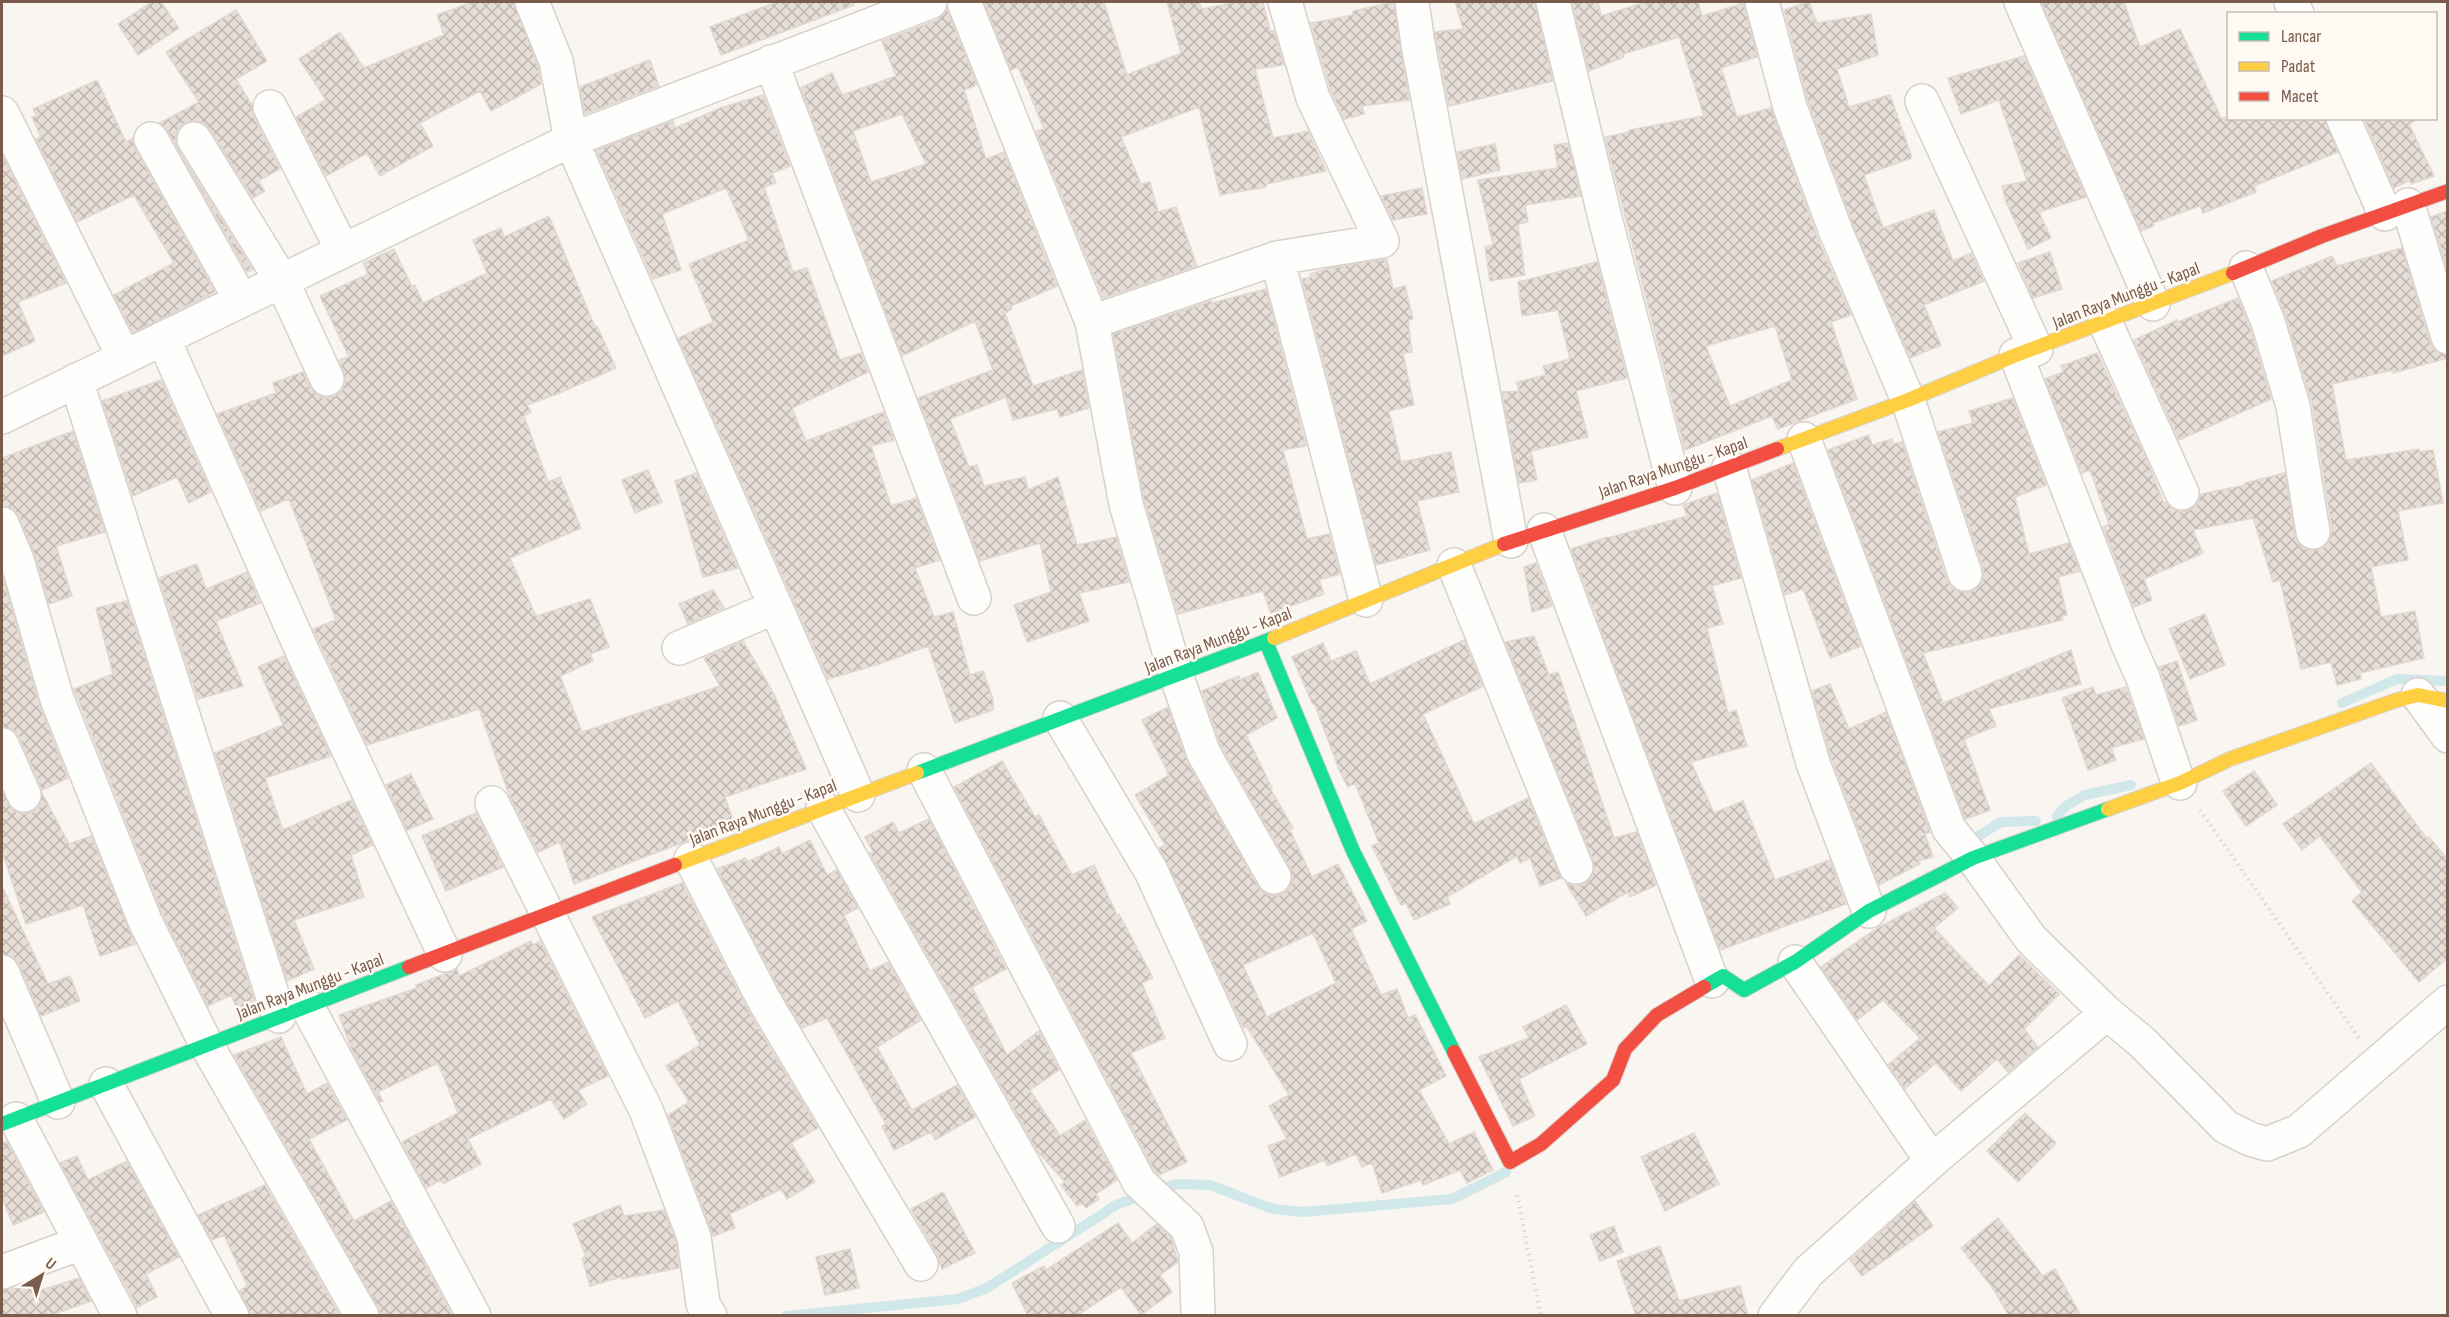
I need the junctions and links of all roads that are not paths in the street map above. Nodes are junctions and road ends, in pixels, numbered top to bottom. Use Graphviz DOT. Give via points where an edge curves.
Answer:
graph roads {
  1 [pos="532,2"];
  2 [pos="930,2"];
  3 [pos="964,2"];
  4 [pos="1285,2"];
  5 [pos="1412,2"];
  6 [pos="1553,2"];
  7 [pos="1762,2"];
  8 [pos="2021,2"];
  9 [pos="771,63"];
  10 [pos="1922,101"];
  11 [pos="270,107"];
  12 [pos="2,112"];
  13 [pos="2344,120"];
  14 [pos="151,139"];
  15 [pos="194,139"];
  16 [pos="572,140"];
  17 [pos="2448,191"];
  18 [pos="2396,209"];
  19 [pos="343,251"];
  20 [pos="1277,258"];
  21 [pos="2246,268"];
  22 [pos="282,280"];
  23 [pos="241,300"];
  24 [pos="2153,304"];
  25 [pos="1092,322"];
  26 [pos="2105,322"];
  27 [pos="2448,337"];
  28 [pos="163,338"];
  29 [pos="2026,352"];
  30 [pos="124,357"];
  31 [pos="76,380"];
  32 [pos="327,380"];
  33 [pos="1908,400"];
  34 [pos="2,417"];
  35 [pos="1804,439"];
  36 [pos="1729,467"];
  37 [pos="1675,488"];
  38 [pos="2182,493"];
  39 [pos="2,524"];
  40 [pos="1544,531"];
  41 [pos="2313,532"];
  42 [pos="1511,541"];
  43 [pos="1454,565"];
  44 [pos="1965,574"];
  45 [pos="974,598"];
  46 [pos="1366,600"];
  47 [pos="775,607"];
  48 [pos="1266,642"];
  49 [pos="679,648"];
  50 [pos="1176,675"];
  51 [pos="2433,698"];
  52 [pos="1060,718"];
  53 [pos="2448,736"];
  54 [pos="2,745"];
  55 [pos="924,770"];
  56 [pos="2180,783"];
  57 [pos="24,795"];
  58 [pos="858,795"];
  59 [pos="492,803"];
  60 [pos="823,808"];
  61 [pos="1974,858"];
  62 [pos="691,859"];
  63 [pos="1576,867"];
  64 [pos="1274,877"];
  65 [pos="1869,911"];
  66 [pos="547,914"];
  67 [pos="445,955"];
  68 [pos="1795,962"];
  69 [pos="2,972"];
  70 [pos="1712,981"];
  71 [pos="2448,1002"];
  72 [pos="293,1011"];
  73 [pos="2107,1012"];
  74 [pos="206,1044"];
  75 [pos="1230,1044"];
  76 [pos="106,1084"];
  77 [pos="58,1102"];
  78 [pos="9,1121"];
  79 [pos="1932,1161"];
  80 [pos="1058,1226"];
  81 [pos="81,1243"];
  82 [pos="921,1264"];
  83 [pos="2,1272"];
  84 [pos="706,1310"];
  85 [pos="120,1316"];
  86 [pos="232,1316"];
  87 [pos="362,1316"];
  88 [pos="474,1316"];
  89 [pos="1198,1316"];
  90 [pos="1775,1316"];
  1 -- 16 [label="street" via="556,61"];
  2 -- 9 [label="street"];
  3 -- 25 [label="street"];
  4 -- 20 [label="street" via="1313,98 1382,241"];
  5 -- 42 [label="street"];
  6 -- 37 [label="street"];
  7 -- 33 [label="street" via="1790,107 1836,232"];
  8 -- 24 [label="street"];
  9 -- 16 [label="street"];
  9 -- 45 [label="street"];
  10 -- 29 [label="street"];
  11 -- 19 [label="street"];
  12 -- 30 [label="street"];
  13 -- 18 [label="street"];
  14 -- 23 [label="street"];
  15 -- 22 [label="street"];
  16 -- 19 [label="street"];
  16 -- 47 [label="street"];
  17 -- 18 [label="street, Jalan Raya Munggu - Kapal"];
  18 -- 21 [label="street, Jalan Raya Munggu - Kapal"];
  18 -- 27 [label="street"];
  19 -- 22 [label="street"];
  20 -- 25 [label="street"];
  20 -- 46 [label="street"];
  21 -- 24 [label="street, Jalan Raya Munggu - Kapal"];
  21 -- 41 [label="street" via="2268,322 2293,406"];
  22 -- 23 [label="street"];
  22 -- 32 [label="street"];
  23 -- 28 [label="street"];
  24 -- 26 [label="street, Jalan Raya Munggu - Kapal"];
  25 -- 50 [label="street" via="1126,504"];
  26 -- 29 [label="street, Jalan Raya Munggu - Kapal"];
  26 -- 38 [label="street"];
  28 -- 30 [label="street"];
  28 -- 67 [label="street" via="305,657"];
  29 -- 33 [label="street, Jalan Raya Munggu - Kapal"];
  29 -- 56 [label="street" via="2123,633"];
  30 -- 31 [label="street"];
  31 -- 34 [label="street"];
  31 -- 72 [label="street"];
  33 -- 35 [label="street, Jalan Raya Munggu - Kapal"];
  33 -- 44 [label="street"];
  35 -- 36 [label="street, Jalan Raya Munggu - Kapal"];
  35 -- 61 [label="street" via="1949,829"];
  36 -- 37 [label="street, Jalan Raya Munggu - Kapal"];
  36 -- 65 [label="street" via="1813,763"];
  37 -- 40 [label="street, Jalan Raya Munggu - Kapal"];
  39 -- 74 [label="street" via="17,560 57,699 145,921"];
  40 -- 42 [label="street, Jalan Raya Munggu - Kapal"];
  40 -- 70 [label="street"];
  42 -- 43 [label="street, Jalan Raya Munggu - Kapal"];
  43 -- 46 [label="street, Jalan Raya Munggu - Kapal"];
  43 -- 63 [label="street"];
  46 -- 48 [label="street, Jalan Raya Munggu - Kapal"];
  47 -- 49 [label="street"];
  47 -- 58 [label="street"];
  48 -- 50 [label="street, Jalan Raya Munggu - Kapal"];
  48 -- 70 [label="street" via="1353,851 1510,1162 1541,1144 1613,1080 1625,1049 1657,1014"];
  50 -- 52 [label="street, Jalan Raya Munggu - Kapal"];
  50 -- 64 [label="street" via="1203,754"];
  51 -- 53 [label="street"];
  51 -- 56 [label="street" via="2327,723 2230,759"];
  52 -- 55 [label="street, Jalan Raya Munggu - Kapal"];
  52 -- 75 [label="street" via="1151,871"];
  54 -- 57 [label="street"];
  55 -- 58 [label="street, Jalan Raya Munggu - Kapal"];
  55 -- 89 [label="street" via="1139,1182 1187,1227 1197,1252"];
  56 -- 61 [label="street"];
  58 -- 60 [label="street, Jalan Raya Munggu - Kapal"];
  59 -- 66 [label="street"];
  60 -- 62 [label="street, Jalan Raya Munggu - Kapal"];
  60 -- 80 [label="street"];
  61 -- 65 [label="street"];
  61 -- 73 [label="street" via="2031,939"];
  62 -- 66 [label="street, Jalan Raya Munggu - Kapal"];
  62 -- 82 [label="street" via="765,1002"];
  65 -- 68 [label="street"];
  66 -- 67 [label="street, Jalan Raya Munggu - Kapal"];
  66 -- 84 [label="street" via="645,1110 694,1237"];
  67 -- 72 [label="street, Jalan Raya Munggu - Kapal"];
  68 -- 70 [label="street" via="1744,990 1723,976"];
  68 -- 79 [label="street"];
  69 -- 77 [label="street"];
  71 -- 73 [label="street" via="2299,1131 2267,1144 2226,1127"];
  72 -- 74 [label="street, Jalan Raya Munggu - Kapal"];
  72 -- 88 [label="street"];
  73 -- 79 [label="street"];
  74 -- 76 [label="street, Jalan Raya Munggu - Kapal"];
  74 -- 87 [label="street"];
  76 -- 77 [label="street, Jalan Raya Munggu - Kapal"];
  76 -- 86 [label="street"];
  77 -- 78 [label="street, Jalan Raya Munggu - Kapal"];
  78 -- 81 [label="street"];
  79 -- 90 [label="street" via="1808,1272"];
  81 -- 83 [label="street"];
  81 -- 85 [label="street"];
}
